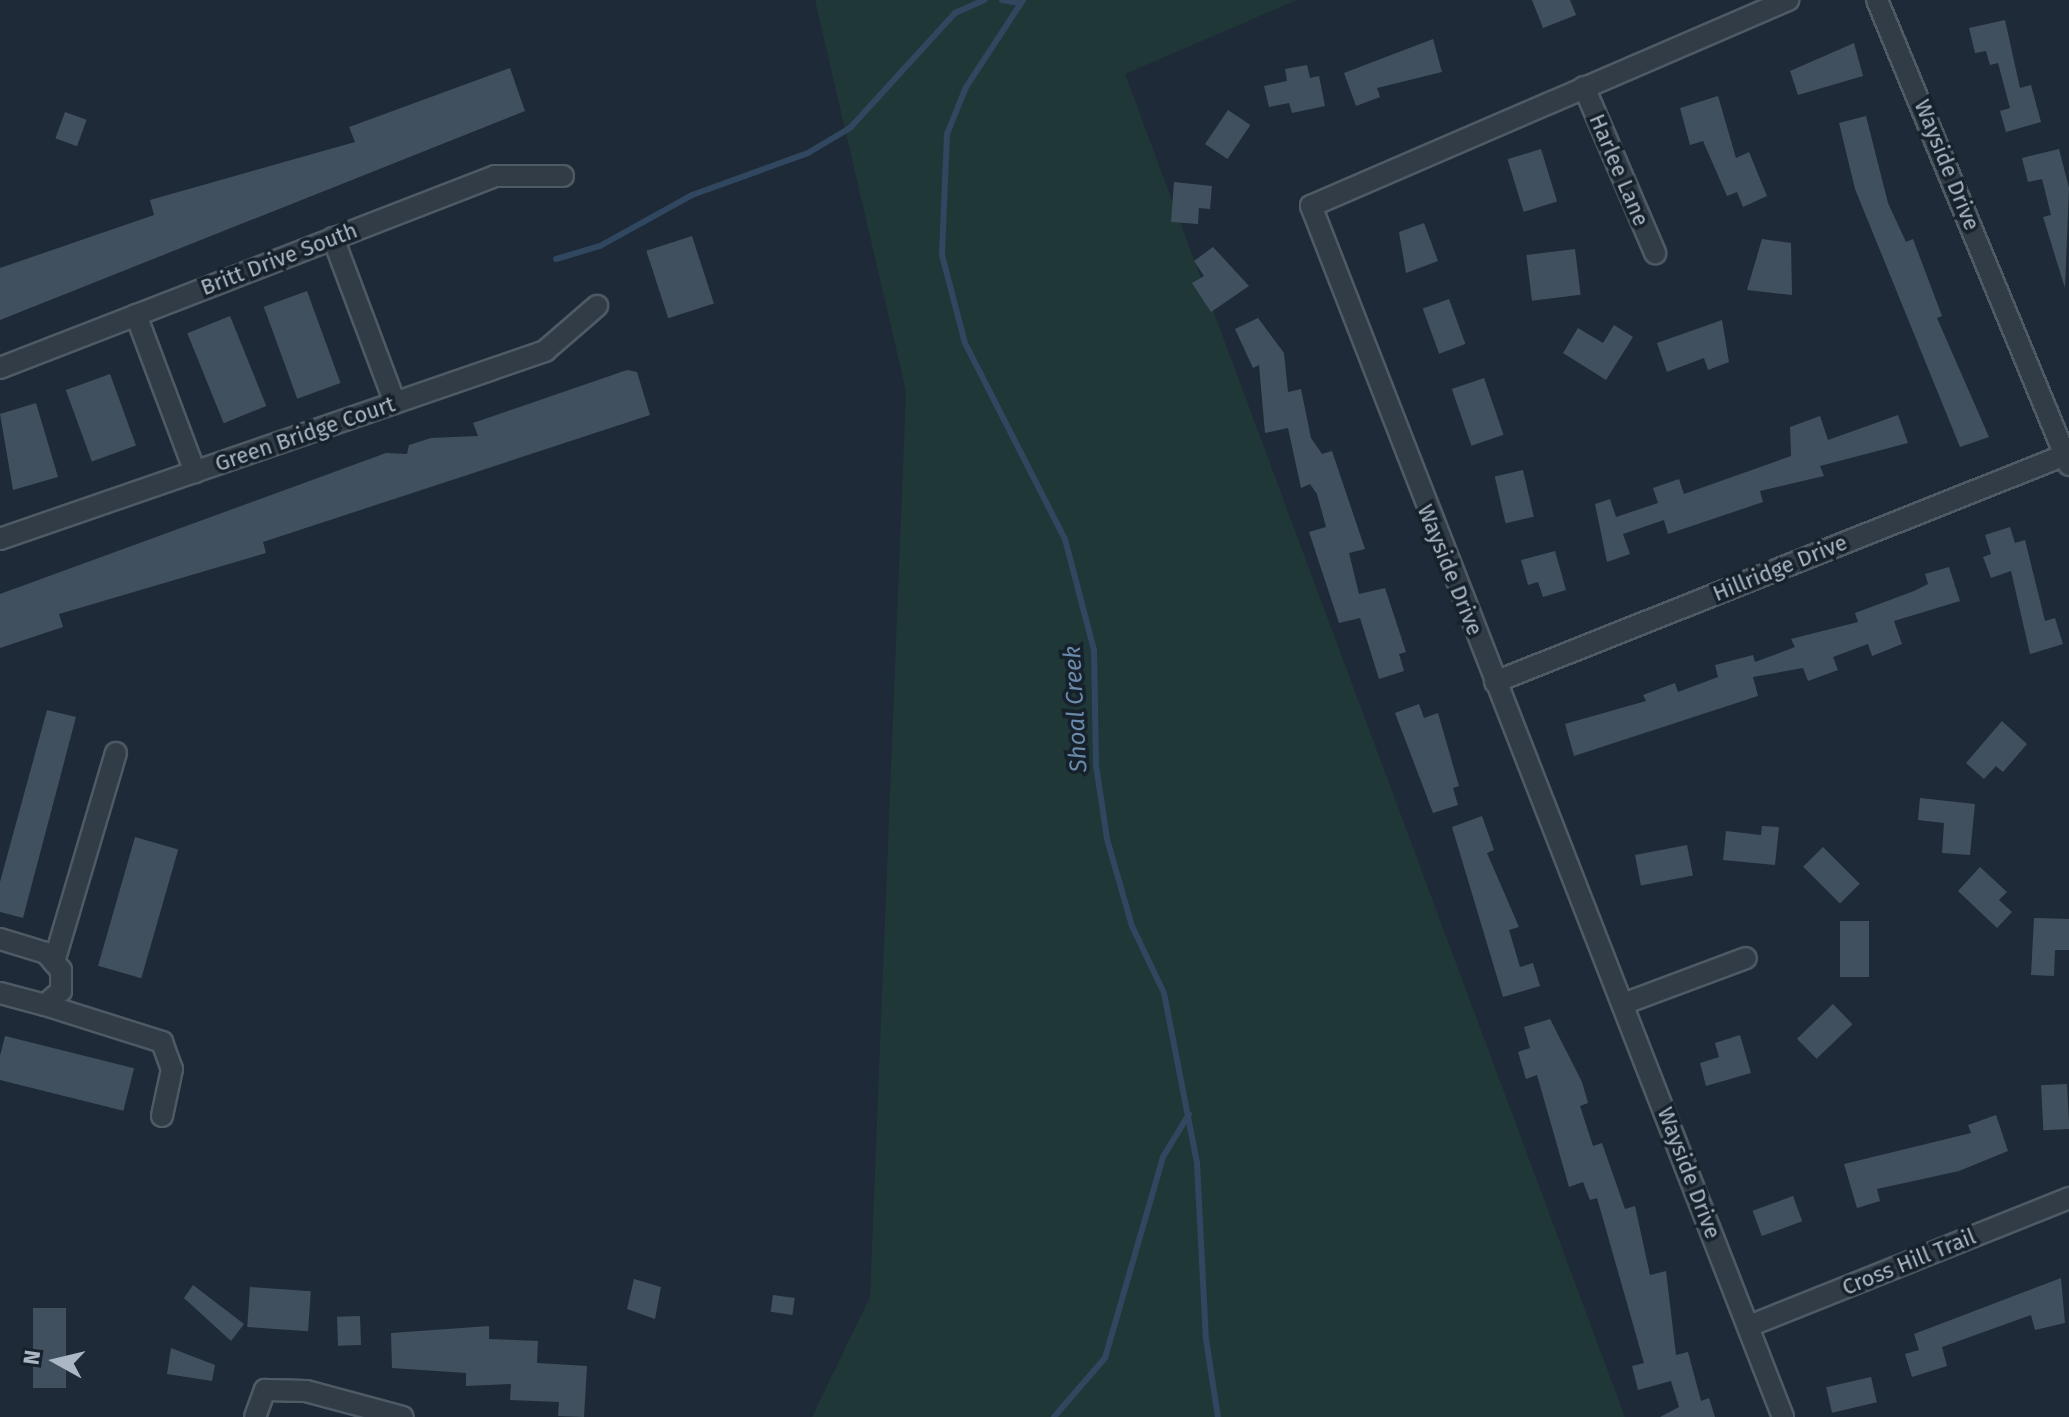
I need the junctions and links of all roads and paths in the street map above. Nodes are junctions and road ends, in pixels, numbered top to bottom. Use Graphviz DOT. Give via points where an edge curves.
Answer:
graph roads {
  1 [pos="1788,0"];
  2 [pos="1877,0"];
  3 [pos="1584,87"];
  4 [pos="563,176"];
  5 [pos="333,238"];
  6 [pos="1655,253"];
  7 [pos="597,306"];
  8 [pos="136,315"];
  9 [pos="0,368"];
  10 [pos="395,403"];
  11 [pos="2067,460"];
  12 [pos="195,472"];
  13 [pos="0,539"];
  14 [pos="1495,682"];
  15 [pos="116,753"];
  16 [pos="0,939"];
  17 [pos="1746,958"];
  18 [pos="54,962"];
  19 [pos="0,993"];
  20 [pos="1623,1004"];
  21 [pos="45,1005"];
  22 [pos="162,1116"];
  23 [pos="2069,1198"];
  24 [pos="1749,1326"];
  25 [pos="255,1417"];
  26 [pos="403,1417"];
  27 [pos="1783,1417"];
  1 -- 3 [label="street, Wayside Drive"];
  2 -- 11 [label="street, Wayside Drive"];
  3 -- 6 [label="street, Harlee Lane"];
  3 -- 14 [label="street, Wayside Drive" via="1311,206"];
  4 -- 5 [label="street, Britt Drive South" via="495,176"];
  5 -- 8 [label="street, Britt Drive South"];
  5 -- 10 [label="street"];
  7 -- 10 [label="street, Green Bridge Court" via="545,351"];
  8 -- 9 [label="street, Britt Drive South"];
  8 -- 12 [label="street"];
  10 -- 12 [label="street, Green Bridge Court"];
  11 -- 14 [label="street, Hillridge Drive"];
  12 -- 13 [label="street, Green Bridge Court"];
  14 -- 20 [label="street, Wayside Drive"];
  15 -- 18 [label="street"];
  16 -- 18 [label="street"];
  17 -- 20 [label="street"];
  18 -- 21 [label="street" via="61,991"];
  19 -- 21 [label="street"];
  20 -- 24 [label="street, Wayside Drive"];
  21 -- 22 [label="street" via="162,1042 172,1069"];
  23 -- 24 [label="street, Cross Hill Trail"];
  24 -- 27 [label="street, Wayside Drive"];
  25 -- 26 [label="street" via="265,1390 306,1391"];
}
